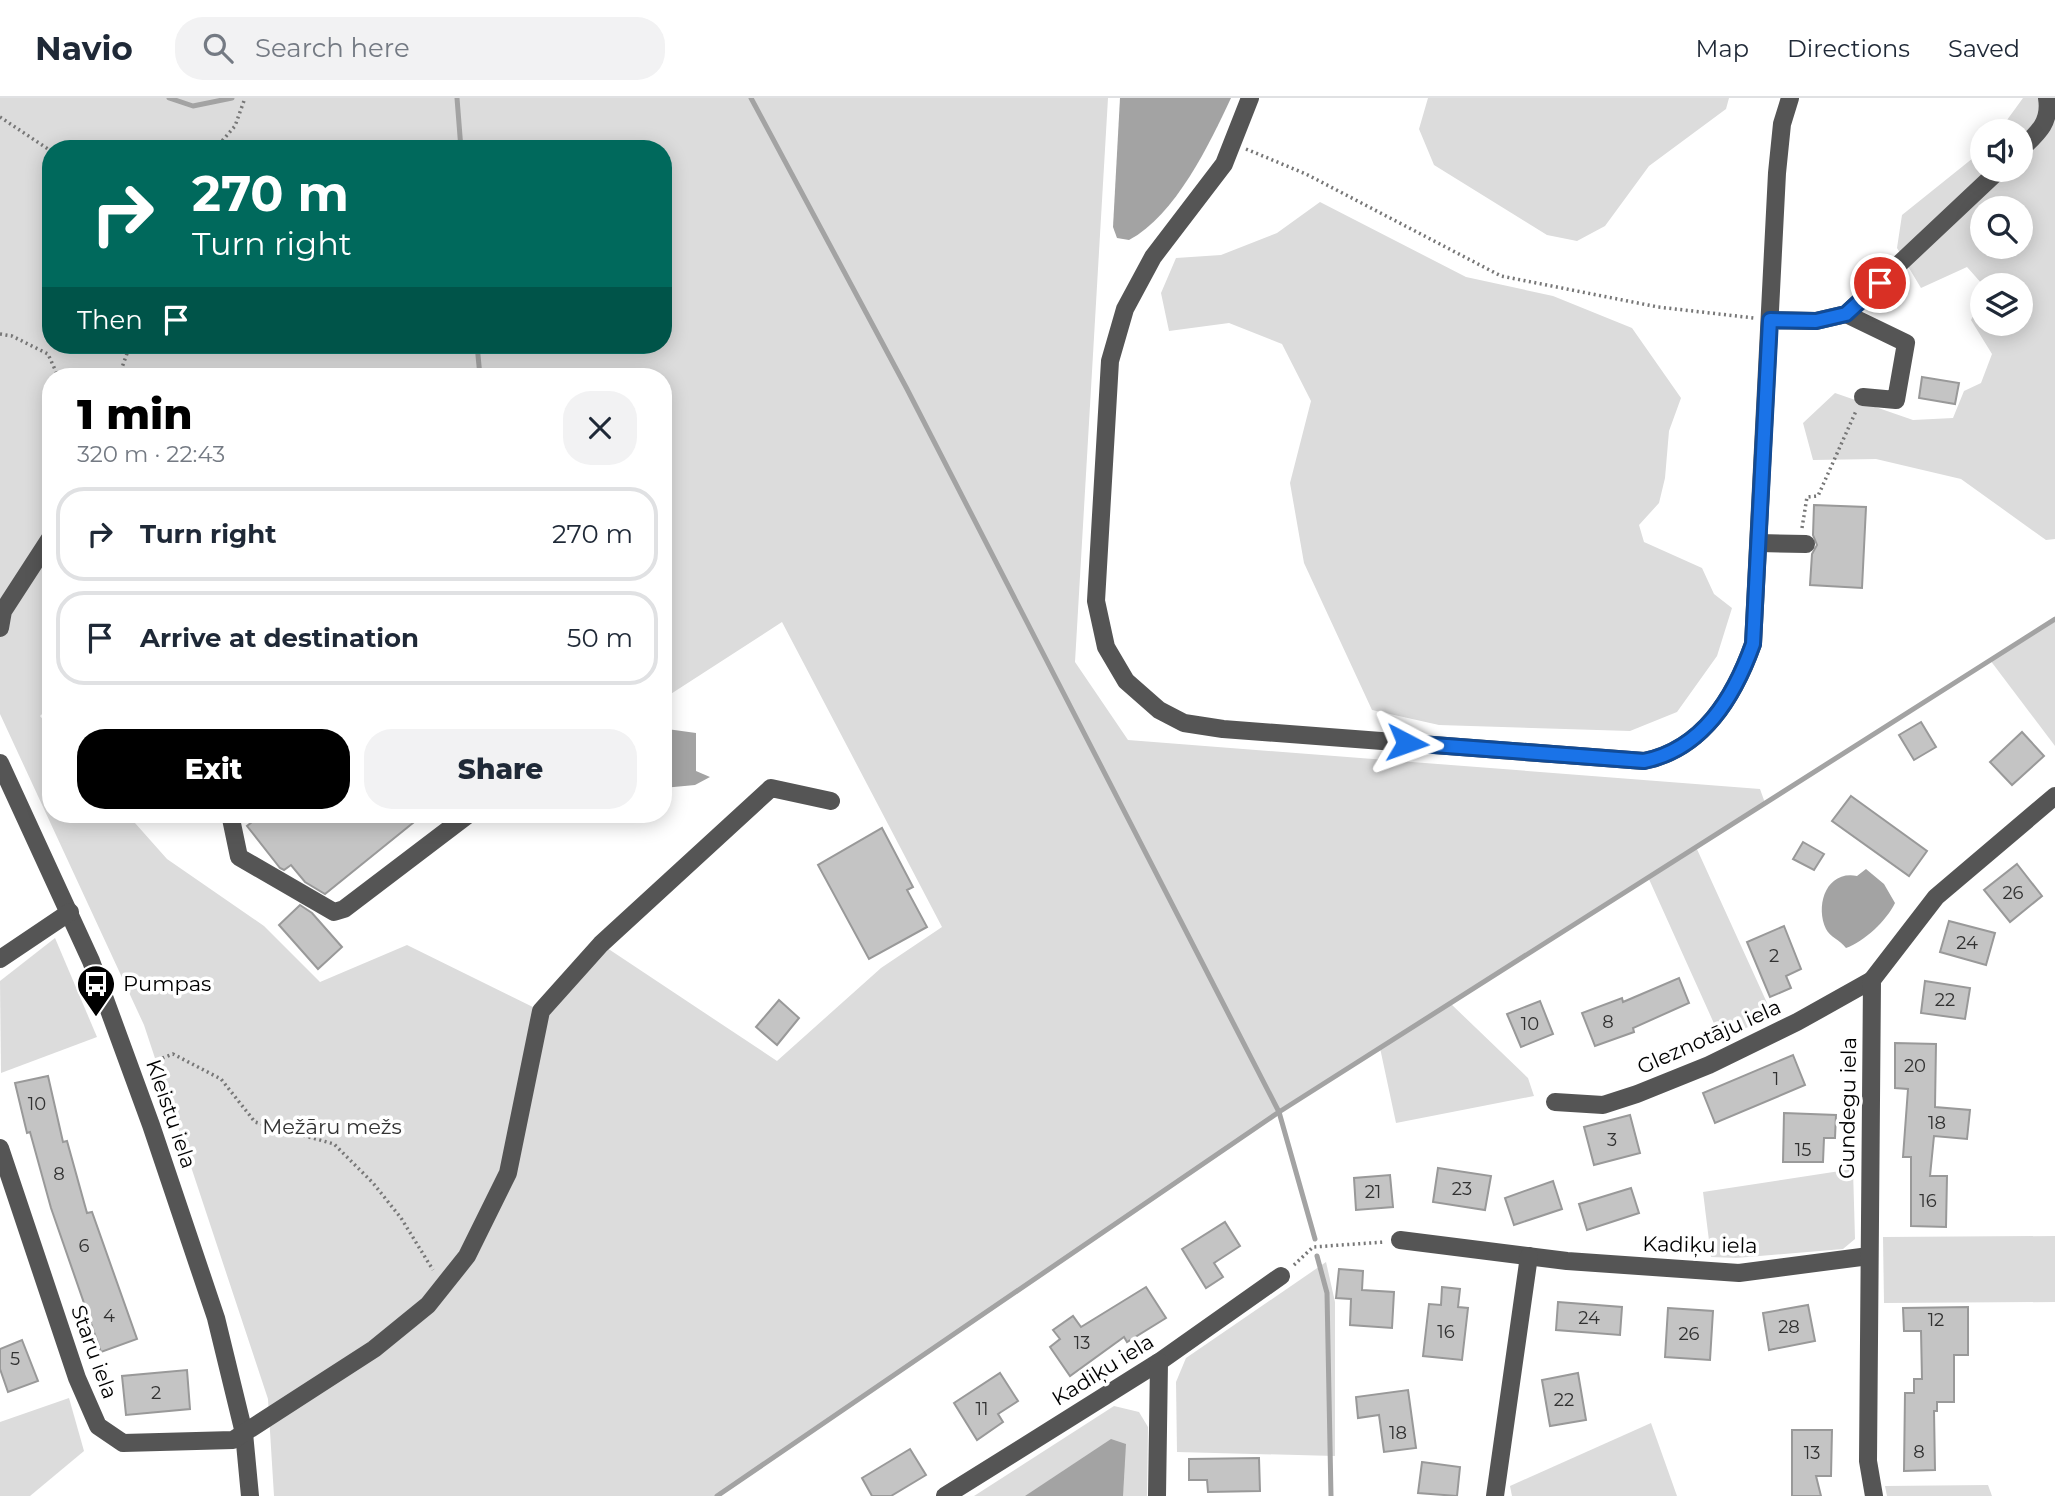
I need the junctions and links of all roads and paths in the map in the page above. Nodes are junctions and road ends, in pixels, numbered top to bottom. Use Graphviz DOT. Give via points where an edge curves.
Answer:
graph roads {
  1 [pos="245,98"];
  2 [pos="1250,98"];
  3 [pos="1790,98"];
  4 [pos="2047,98"];
  5 [pos="0,117"];
  6 [pos="2033,138"];
  7 [pos="223,140"];
  8 [pos="1234,144"];
  9 [pos="42,145"];
  10 [pos="1986,182"];
  11 [pos="1846,314"];
  12 [pos="1770,320"];
  13 [pos="0,334"];
  14 [pos="42,351"];
  15 [pos="1863,397"];
  16 [pos="1759,543"];
  17 [pos="1803,544"];
  18 [pos="42,551"];
  19 [pos="0,628"];
  20 [pos="0,763"];
  21 [pos="2055,796"];
  22 [pos="831,801"];
  23 [pos="232,823"];
  24 [pos="457,823"];
  25 [pos="70,912"];
  26 [pos="0,959"];
  27 [pos="1872,980"];
  28 [pos="132,1070"];
  29 [pos="1555,1102"];
  30 [pos="0,1148"];
  31 [pos="1400,1240"];
  32 [pos="1529,1255"];
  33 [pos="1869,1255"];
  34 [pos="1281,1276"];
  35 [pos="443,1286"];
  36 [pos="1159,1362"];
  37 [pos="244,1433"];
  38 [pos="1495,1495"];
  39 [pos="250,1496"];
  40 [pos="945,1496"];
  41 [pos="1157,1496"];
  42 [pos="1874,1496"];
  1 -- 7 [label="path" via="235,126"];
  2 -- 8 [label="street"];
  3 -- 12 [label="street" via="1777,173"];
  4 -- 6 [label="street" via="2049,111"];
  5 -- 9 [label="path"];
  8 -- 12 [label="path" via="1306,174 1501,276 1658,307"];
  8 -- 16 [label="street" via="1224,164 1153,257 1125,309 1110,361 1096,601 1106,647 1126,681 1159,710 1184,723 1223,729 1644,761 1666,756 1692,741 1740,680 1753,644"];
  10 -- 11 [label="street"];
  11 -- 12 [label="street" via="1816,321"];
  11 -- 15 [label="street" via="1906,342 1896,400"];
  12 -- 16 [label="street"];
  13 -- 14 [label="path"];
  15 -- 17 [label="path" via="1818,496 1807,497"];
  16 -- 17 [label="street"];
  18 -- 19 [label="street" via="3,611"];
  20 -- 25 [label="street, Kleistu iela"];
  21 -- 27 [label="street" via="1936,897"];
  22 -- 35 [label="street, Staru iela" via="771,788 601,944 541,1011 508,1173 467,1256"];
  23 -- 24 [label="street" via="239,857 334,912"];
  25 -- 26 [label="street"];
  25 -- 28 [label="street, Kleistu iela"];
  27 -- 29 [label="street, Gleznotāju iela" via="1709,1065 1637,1094 1603,1105"];
  27 -- 33 [label="street, Gundegu iela"];
  28 -- 35 [label="path" via="173,1054 221,1079 255,1122 334,1144 401,1218"];
  28 -- 37 [label="street, Kleistu iela" via="216,1318"];
  30 -- 37 [label="street, Staru iela" via="76,1378 98,1426 123,1443 233,1440"];
  31 -- 32 [label="street, Kadiķu iela"];
  31 -- 34 [label="path" via="1313,1247"];
  32 -- 33 [label="street, Kadiķu iela" via="1739,1273"];
  32 -- 38 [label="street"];
  33 -- 42 [label="street, Gundegu iela" via="1868,1461"];
  34 -- 36 [label="street, Kadiķu iela"];
  35 -- 37 [label="street, Staru iela" via="428,1305 374,1349"];
  36 -- 40 [label="street, Kadiķu iela"];
  36 -- 41 [label="street"];
  37 -- 39 [label="street, Kleistu iela"];
}
